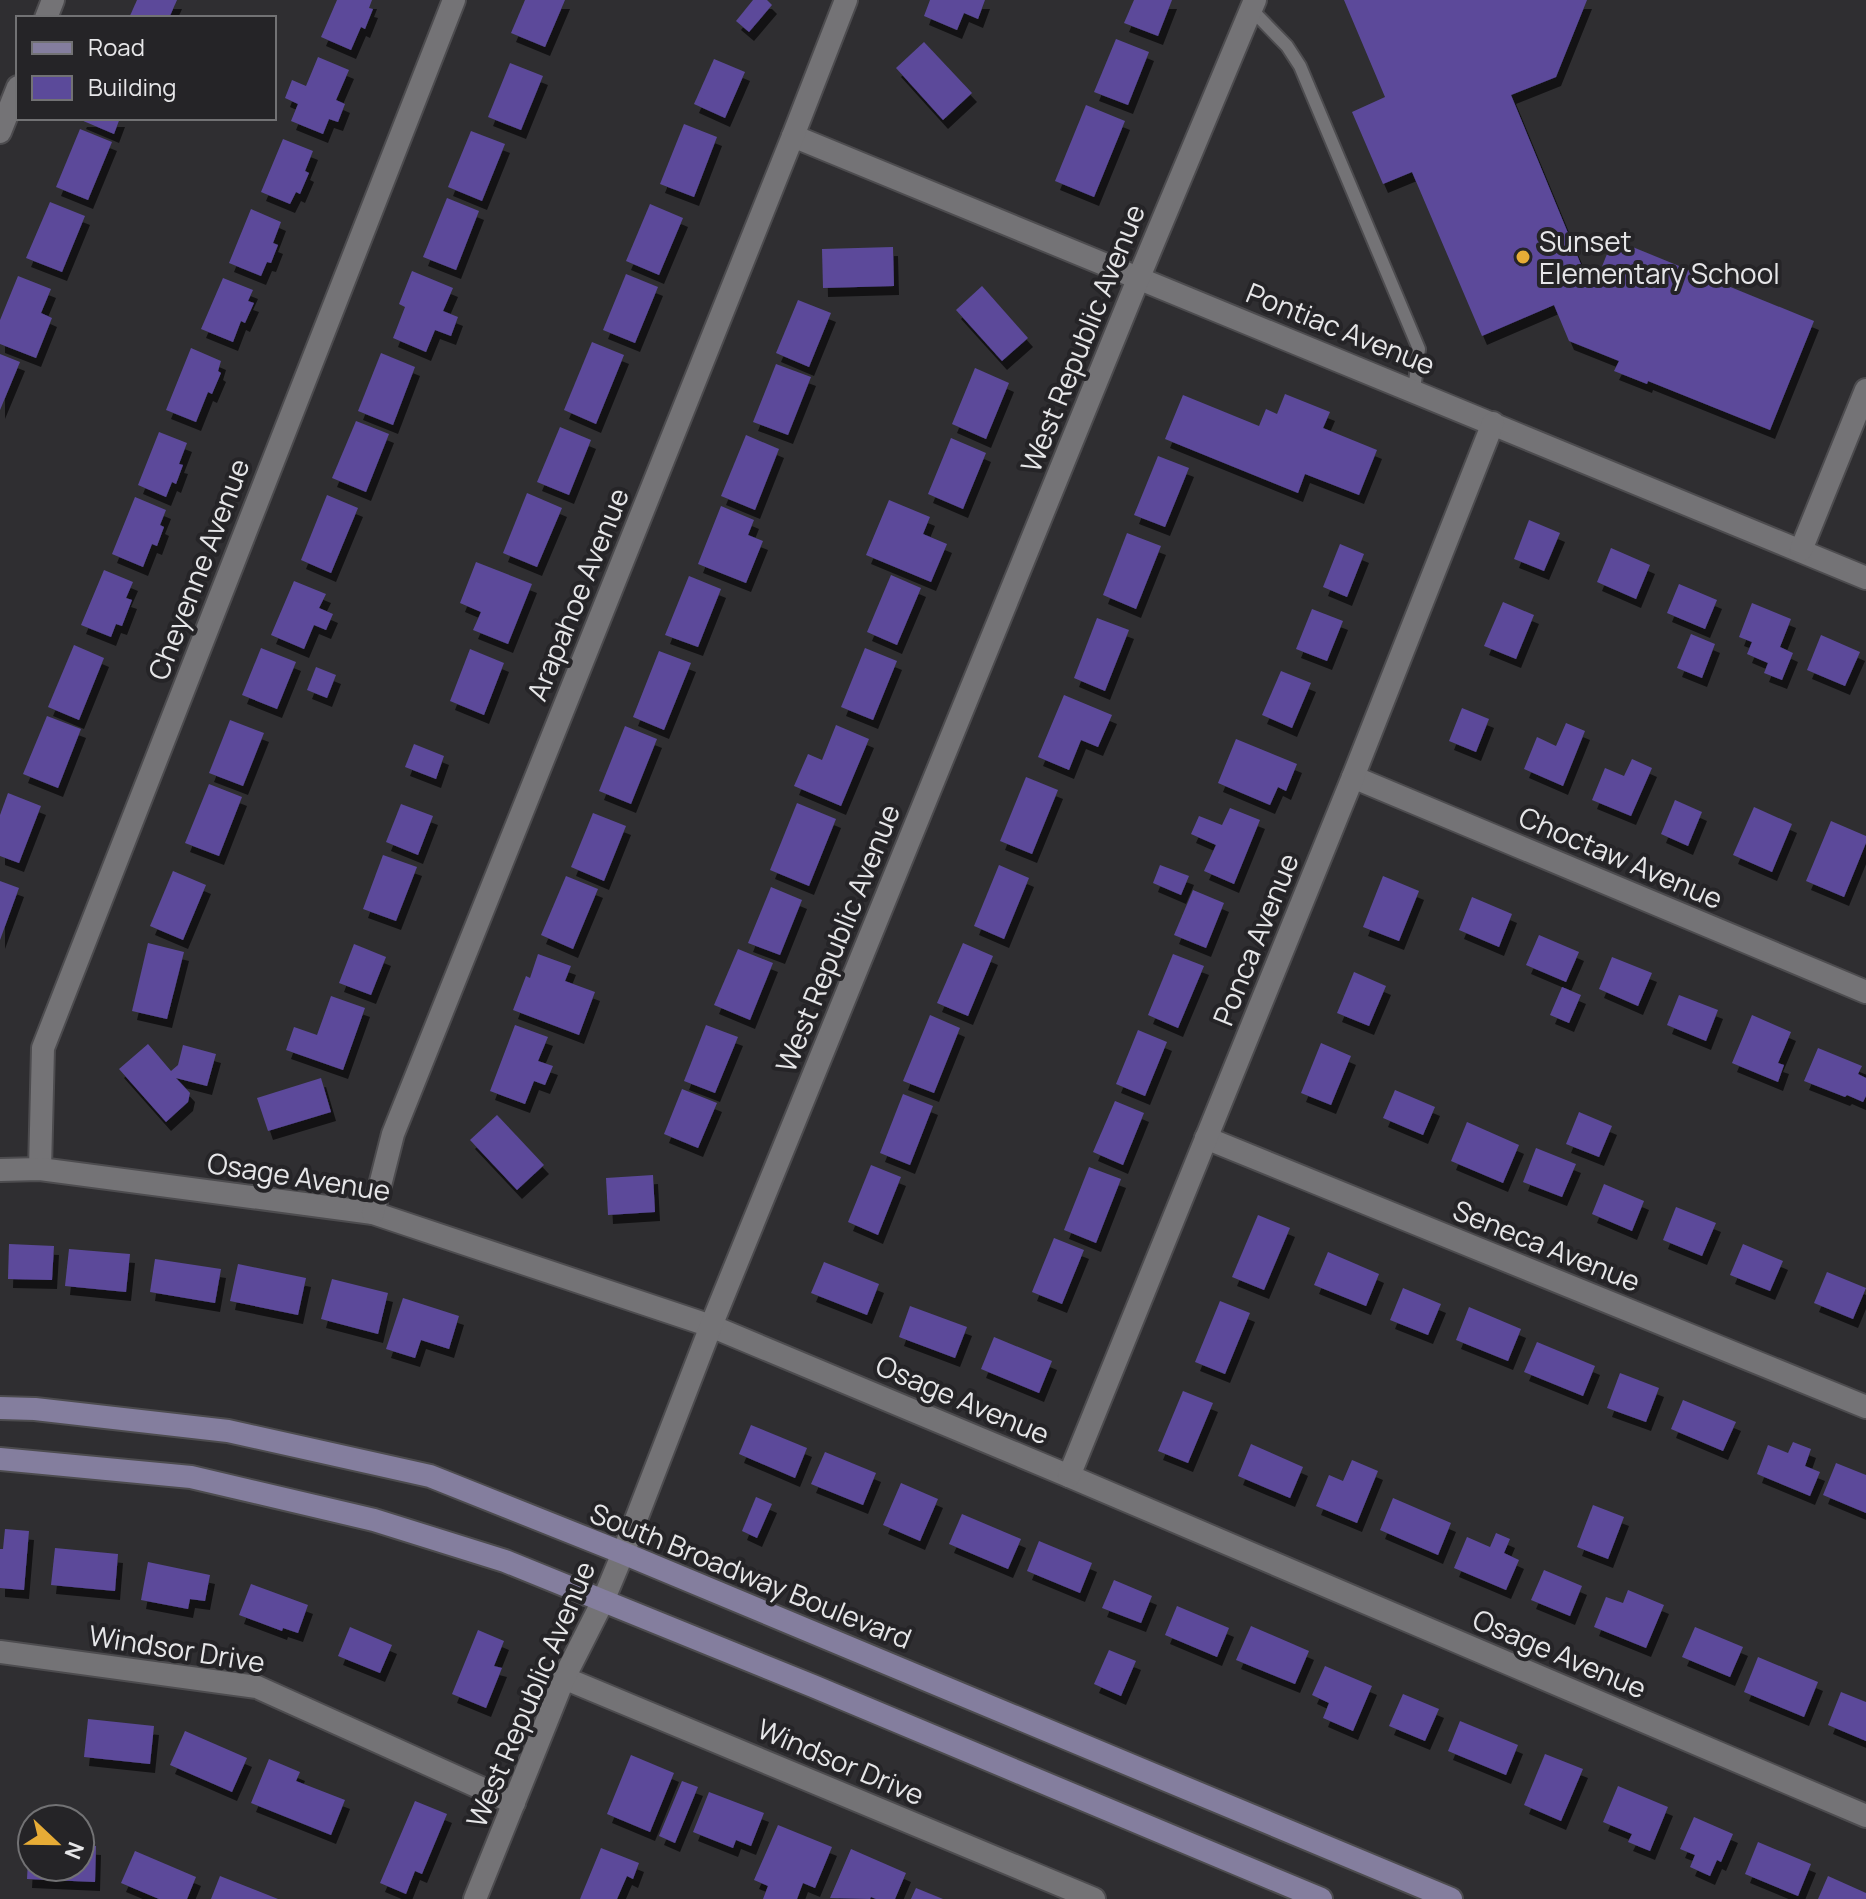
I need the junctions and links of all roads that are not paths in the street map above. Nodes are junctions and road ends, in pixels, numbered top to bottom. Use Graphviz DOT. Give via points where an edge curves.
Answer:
graph roads {
  1 [pos="454,0"];
  2 [pos="846,0"];
  3 [pos="1253,4"];
  4 [pos="16,92"];
  5 [pos="0,132"];
  6 [pos="793,136"];
  7 [pos="1139,277"];
  8 [pos="1866,390"];
  9 [pos="1414,391"];
  10 [pos="1493,423"];
  11 [pos="1801,550"];
  12 [pos="1866,578"];
  13 [pos="1353,777"];
  14 [pos="1866,992"];
  15 [pos="1206,1138"];
  16 [pos="40,1169"];
  17 [pos="0,1170"];
  18 [pos="373,1213"];
  19 [pos="711,1326"];
  20 [pos="1866,1407"];
  21 [pos="0,1408"];
  22 [pos="0,1459"];
  23 [pos="1069,1476"];
  24 [pos="623,1553"];
  25 [pos="603,1601"];
  26 [pos="0,1652"];
  27 [pos="564,1678"];
  28 [pos="514,1803"];
  29 [pos="1866,1816"];
  30 [pos="475,1899"];
  31 [pos="1094,1899"];
  32 [pos="1321,1899"];
  33 [pos="1451,1899"];
  1 -- 16 [label="street, Cheyenne Avenue" via="43,1048"];
  2 -- 6 [label="street, Arapahoe Avenue"];
  3 -- 7 [label="street, West Republic Avenue"];
  3 -- 9 [label="lane" via="1300,66 1419,349"];
  4 -- 5 [label="street"];
  6 -- 7 [label="street, Pontiac Avenue"];
  6 -- 18 [label="street, Arapahoe Avenue" via="393,1134"];
  7 -- 9 [label="street, Pontiac Avenue"];
  7 -- 19 [label="street, West Republic Avenue"];
  8 -- 11 [label="street"];
  9 -- 10 [label="street, Pontiac Avenue"];
  10 -- 11 [label="street, Pontiac Avenue"];
  10 -- 13 [label="street, Ponca Avenue"];
  11 -- 12 [label="street, Pontiac Avenue"];
  13 -- 14 [label="street, Choctaw Avenue"];
  13 -- 15 [label="street, Ponca Avenue"];
  15 -- 20 [label="street, Seneca Avenue"];
  15 -- 23 [label="street, Ponca Avenue"];
  16 -- 17 [label="street, Osage Avenue"];
  16 -- 18 [label="street, Osage Avenue"];
  18 -- 19 [label="street, Osage Avenue"];
  19 -- 23 [label="street, Osage Avenue"];
  19 -- 24 [label="street, West Republic Avenue"];
  21 -- 24 [label="main road, South Broadway Boulevard" via="228,1431 430,1476"];
  22 -- 25 [label="main road" via="191,1477 374,1520 505,1561"];
  23 -- 29 [label="street, Osage Avenue"];
  24 -- 25 [label="street, West Republic Avenue"];
  24 -- 33 [label="main road, South Broadway Boulevard"];
  25 -- 27 [label="street, West Republic Avenue"];
  25 -- 32 [label="main road"];
  26 -- 28 [label="street, Windsor Drive" via="257,1687"];
  27 -- 28 [label="street, West Republic Avenue"];
  27 -- 31 [label="street, Windsor Drive"];
  28 -- 30 [label="street, West Republic Avenue"];
}
